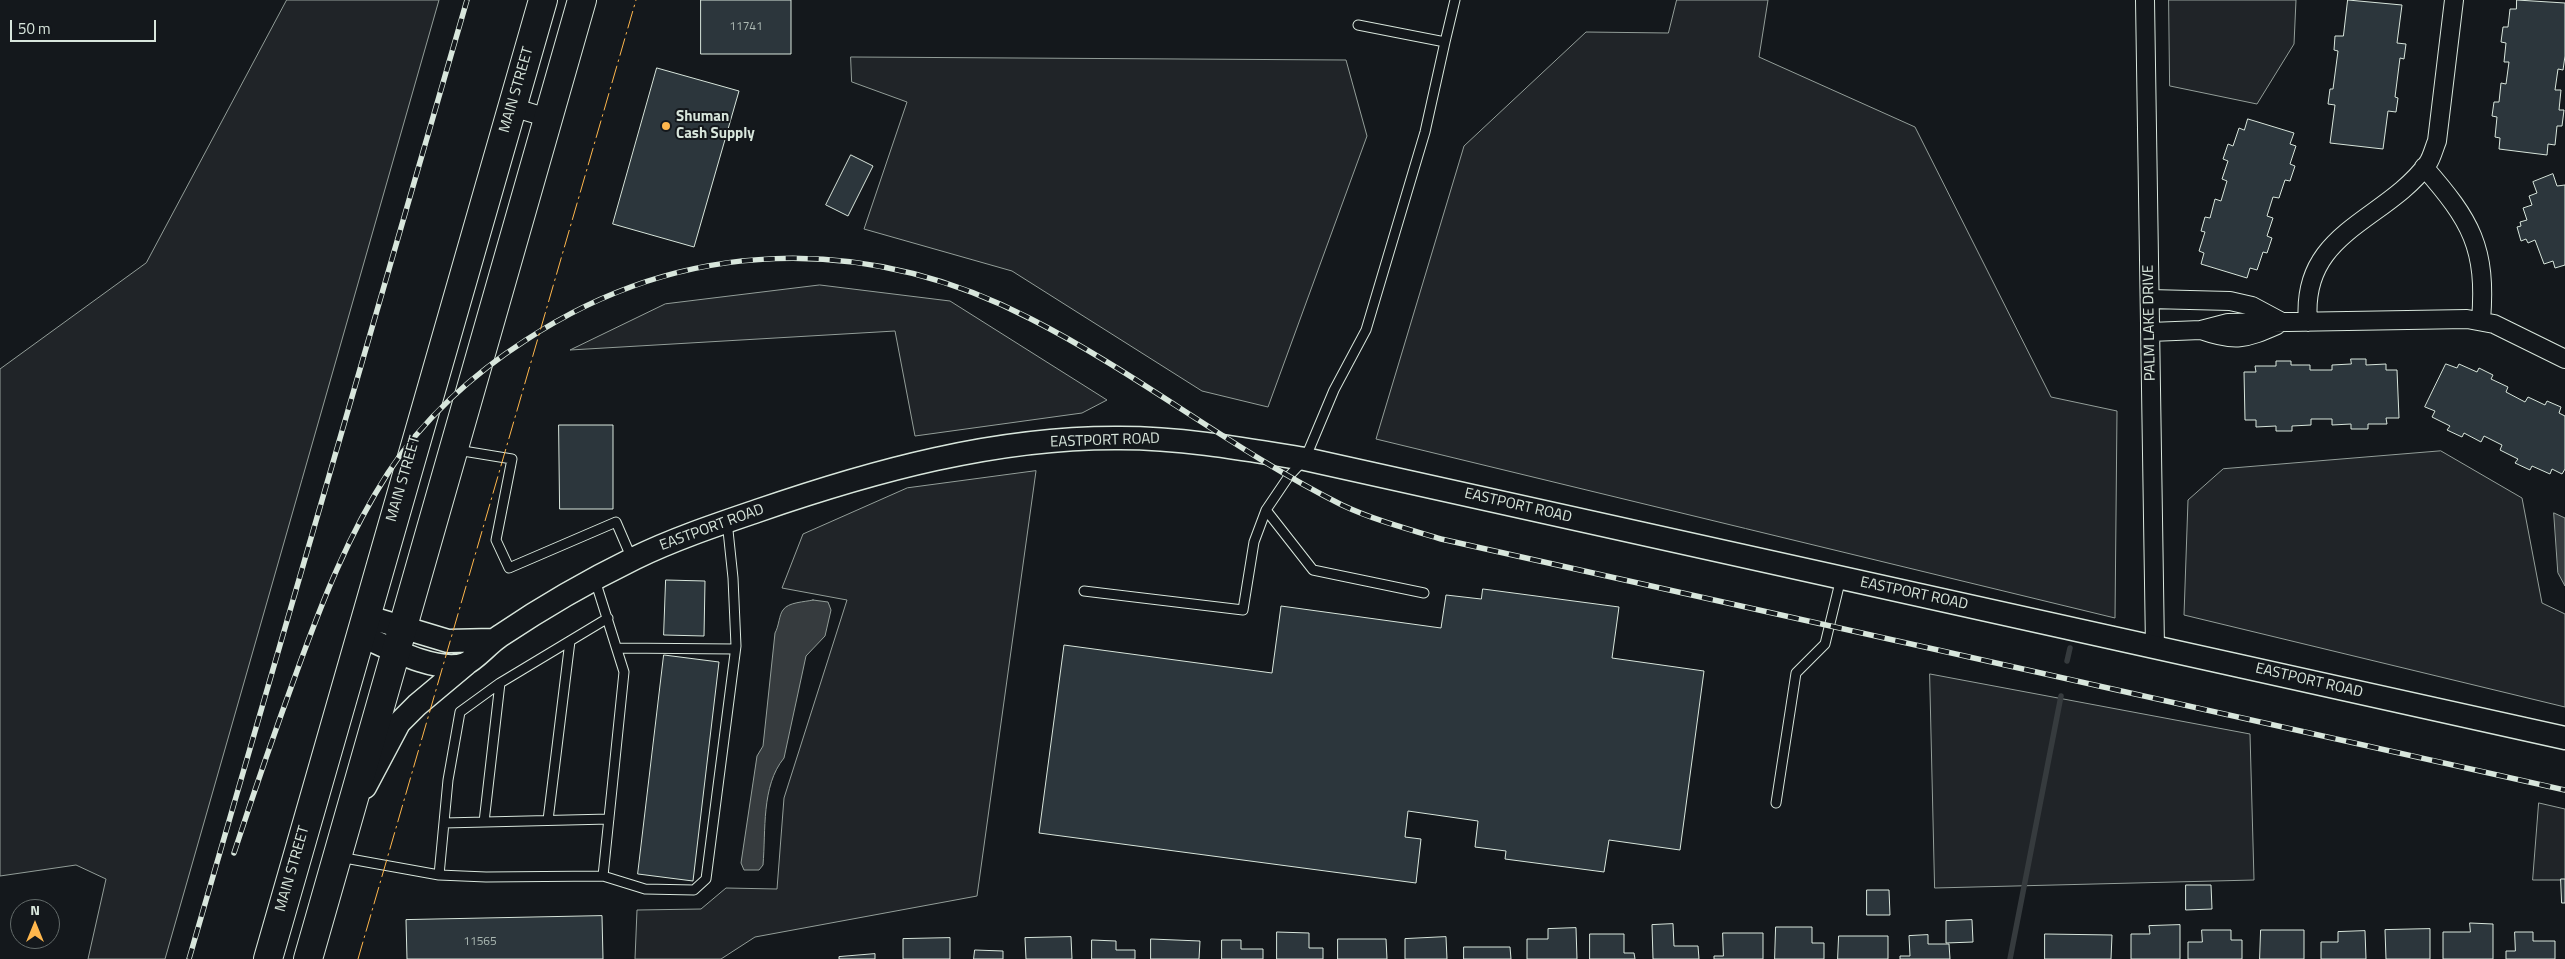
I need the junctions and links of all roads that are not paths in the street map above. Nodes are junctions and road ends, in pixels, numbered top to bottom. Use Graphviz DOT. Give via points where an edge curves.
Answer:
graph roads {
  1 [pos="543,0"];
  2 [pos="582,0"];
  3 [pos="1455,0"];
  4 [pos="2145,0"];
  5 [pos="2454,0"];
  6 [pos="1358,25"];
  7 [pos="1445,42"];
  8 [pos="512,107"];
  9 [pos="548,118"];
  10 [pos="2424,166"];
  11 [pos="2150,299"];
  12 [pos="2480,321"];
  13 [pos="2283,322"];
  14 [pos="2308,322"];
  15 [pos="2150,332"];
  16 [pos="2565,359"];
  17 [pos="452,449"];
  18 [pos="1305,459"];
  19 [pos="1266,510"];
  20 [pos="727,521"];
  21 [pos="632,559"];
  22 [pos="594,578"];
  23 [pos="1841,578"];
  24 [pos="1084,591"];
  25 [pos="1424,593"];
  26 [pos="608,618"];
  27 [pos="362,625"];
  28 [pos="398,639"];
  29 [pos="493,640"];
  30 [pos="570,641"];
  31 [pos="2155,647"];
  32 [pos="616,648"];
  33 [pos="735,649"];
  34 [pos="466,664"];
  35 [pos="500,683"];
  36 [pos="2565,738"];
  37 [pos="1776,803"];
  38 [pos="610,819"];
  39 [pos="548,820"];
  40 [pos="484,822"];
  41 [pos="346,823"];
  42 [pos="444,823"];
  43 [pos="336,857"];
  44 [pos="438,874"];
  45 [pos="603,876"];
  46 [pos="268,959"];
  47 [pos="308,959"];
  1 -- 8 [label="main road, MAIN STREET"];
  2 -- 9 [label="main road"];
  3 -- 7 [label="lane"];
  4 -- 11 [label="street, PALM LAKE DRIVE"];
  5 -- 10 [label="street" via="2437,142"];
  6 -- 7 [label="lane"];
  7 -- 18 [label="lane" via="1425,132 1366,330 1334,390"];
  8 -- 9 [label="street"];
  8 -- 27 [label="main road, MAIN STREET"];
  9 -- 17 [label="main road"];
  10 -- 12 [label="street" via="2454,201 2481,260 2483,294"];
  10 -- 14 [label="street" via="2390,201 2333,243 2317,266 2309,288"];
  11 -- 13 [label="street" via="2230,301 2252,306"];
  11 -- 15 [label="street, PALM LAKE DRIVE"];
  12 -- 14 [label="street"];
  12 -- 16 [label="street" via="2504,328"];
  13 -- 14 [label="street"];
  13 -- 15 [label="street" via="2249,337 2224,338 2201,330"];
  15 -- 31 [label="street, PALM LAKE DRIVE"];
  17 -- 21 [label="lane" via="512,459 496,540 509,568 616,522"];
  17 -- 28 [label="main road"];
  18 -- 19 [label="lane"];
  18 -- 20 [label="street, EASTPORT ROAD" via="1169,439 1053,442 949,456 884,471"];
  18 -- 23 [label="street, EASTPORT ROAD"];
  19 -- 24 [label="lane" via="1254,542 1243,610"];
  19 -- 25 [label="lane" via="1313,570"];
  20 -- 21 [label="street, EASTPORT ROAD"];
  20 -- 33 [label="lane"];
  21 -- 22 [label="street, EASTPORT ROAD"];
  22 -- 26 [label="lane"];
  22 -- 29 [label="street, EASTPORT ROAD"];
  23 -- 31 [label="street, EASTPORT ROAD"];
  23 -- 37 [label="lane" via="1825,644 1796,673"];
  26 -- 30 [label="lane"];
  26 -- 32 [label="lane"];
  27 -- 28 [label="street"];
  27 -- 46 [label="main road, MAIN STREET"];
  28 -- 29 [label="street"];
  28 -- 34 [label="street" via="430,663"];
  28 -- 41 [label="main road"];
  29 -- 34 [label="street, EASTPORT ROAD"];
  30 -- 35 [label="lane"];
  30 -- 39 [label="lane"];
  31 -- 36 [label="street, EASTPORT ROAD"];
  32 -- 33 [label="lane"];
  32 -- 38 [label="lane" via="624,672"];
  33 -- 45 [label="lane" via="706,879 694,890 645,888"];
  34 -- 41 [label="street, EASTPORT ROAD" via="416,704 399,723"];
  35 -- 40 [label="lane"];
  35 -- 42 [label="lane" via="460,712"];
  38 -- 39 [label="lane"];
  38 -- 45 [label="lane"];
  39 -- 40 [label="lane"];
  40 -- 42 [label="lane"];
  41 -- 43 [label="main road"];
  42 -- 44 [label="lane"];
  43 -- 44 [label="lane"];
  43 -- 47 [label="main road"];
  44 -- 45 [label="lane" via="486,878"];
}
